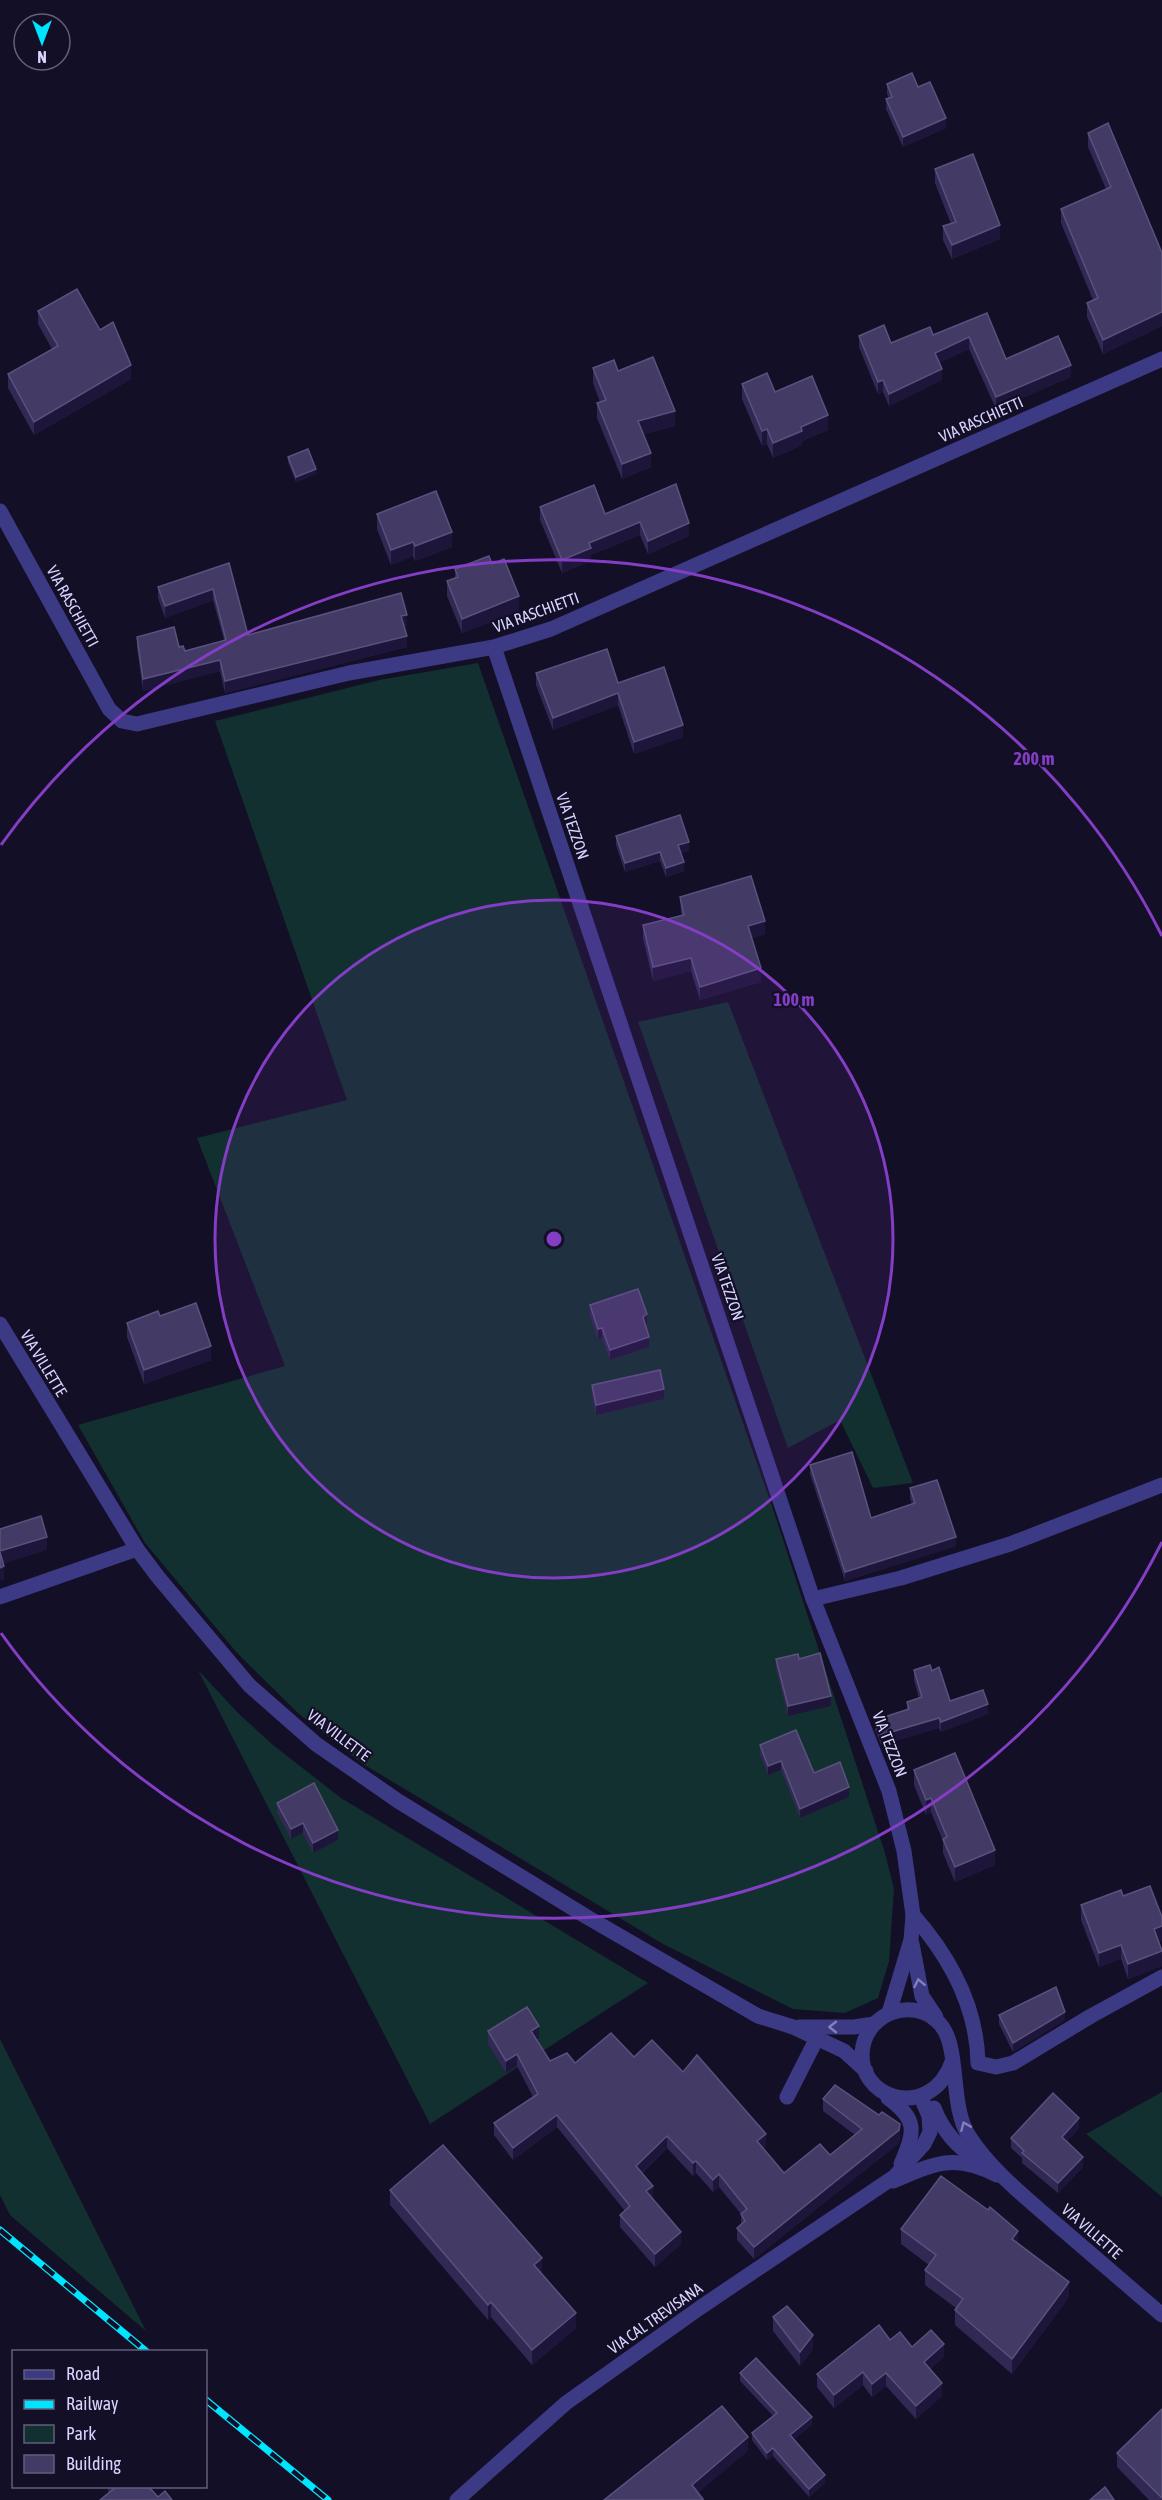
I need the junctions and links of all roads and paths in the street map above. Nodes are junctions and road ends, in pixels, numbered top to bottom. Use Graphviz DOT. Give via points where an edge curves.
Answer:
graph roads {
  1 [pos="1162,359"];
  2 [pos="0,512"];
  3 [pos="494,647"];
  4 [pos="0,1323"];
  5 [pos="1162,1485"];
  6 [pos="137,1549"];
  7 [pos="0,1597"];
  8 [pos="813,1599"];
  9 [pos="913,1914"];
  10 [pos="911,1940"];
  11 [pos="1162,1977"];
  12 [pos="890,2013"];
  13 [pos="939,2022"];
  14 [pos="874,2024"];
  15 [pos="793,2027"];
  16 [pos="817,2038"];
  17 [pos="952,2062"];
  18 [pos="866,2071"];
  19 [pos="880,2090"];
  20 [pos="925,2095"];
  21 [pos="787,2097"];
  22 [pos="1000,2175"];
  23 [pos="891,2180"];
  24 [pos="1162,2315"];
  25 [pos="457,2500"];
  1 -- 3 [label="street, VIA RASCHIETTI" via="551,629"];
  2 -- 3 [label="street, VIA RASCHIETTI" via="109,709 122,721 158,721 350,673"];
  3 -- 8 [label="street, VIA TEZZON"];
  4 -- 6 [label="street, VIA VILLETTE"];
  5 -- 8 [label="street" via="1010,1544 901,1578"];
  6 -- 7 [label="street"];
  6 -- 15 [label="street, VIA VILLETTE" via="249,1685 316,1744 398,1801 587,1917 758,2016"];
  8 -- 9 [label="street, VIA TEZZON" via="889,1791 904,1851"];
  9 -- 10 [label="street, VIA TEZZON"];
  9 -- 11 [label="street" via="938,1944 955,1975 973,2023 978,2063 996,2067 1013,2063"];
  10 -- 12 [label="street, VIA TEZZON"];
  13 -- 10 [label="street, VIA TEZZON, one-way" via="922,1996"];
  12 -- 13 [label="street" via="916,2010"];
  12 -- 14 [label="street, VIA VILLETTE"];
  13 -- 17 [label="street, VIA VILLETTE" via="948,2034"];
  14 -- 15 [label="street, VIA VILLETTE, one-way"];
  14 -- 18 [label="street" via="863,2047"];
  15 -- 16 [label="street, VIA VILLETTE"];
  16 -- 18 [label="street, VIA VILLETTE" via="844,2052"];
  16 -- 21 [label="street"];
  17 -- 20 [label="street" via="939,2085"];
  22 -- 17 [label="street, VIA VILLETTE, one-way" via="962,2123"];
  18 -- 19 [label="street, VIA VILLETTE"];
  19 -- 20 [label="street" via="902,2099"];
  19 -- 23 [label="street" via="906,2111 911,2122 906,2149"];
  20 -- 22 [label="street, VIA VILLETTE" via="944,2129 962,2150"];
  20 -- 23 [label="street, VIA CAL TREVISANA" via="930,2132"];
  22 -- 23 [label="street, VIA CAL TREVISANA" via="958,2160"];
  22 -- 24 [label="street, VIA VILLETTE"];
  23 -- 25 [label="street, VIA CAL TREVISANA" via="566,2403"];
}
